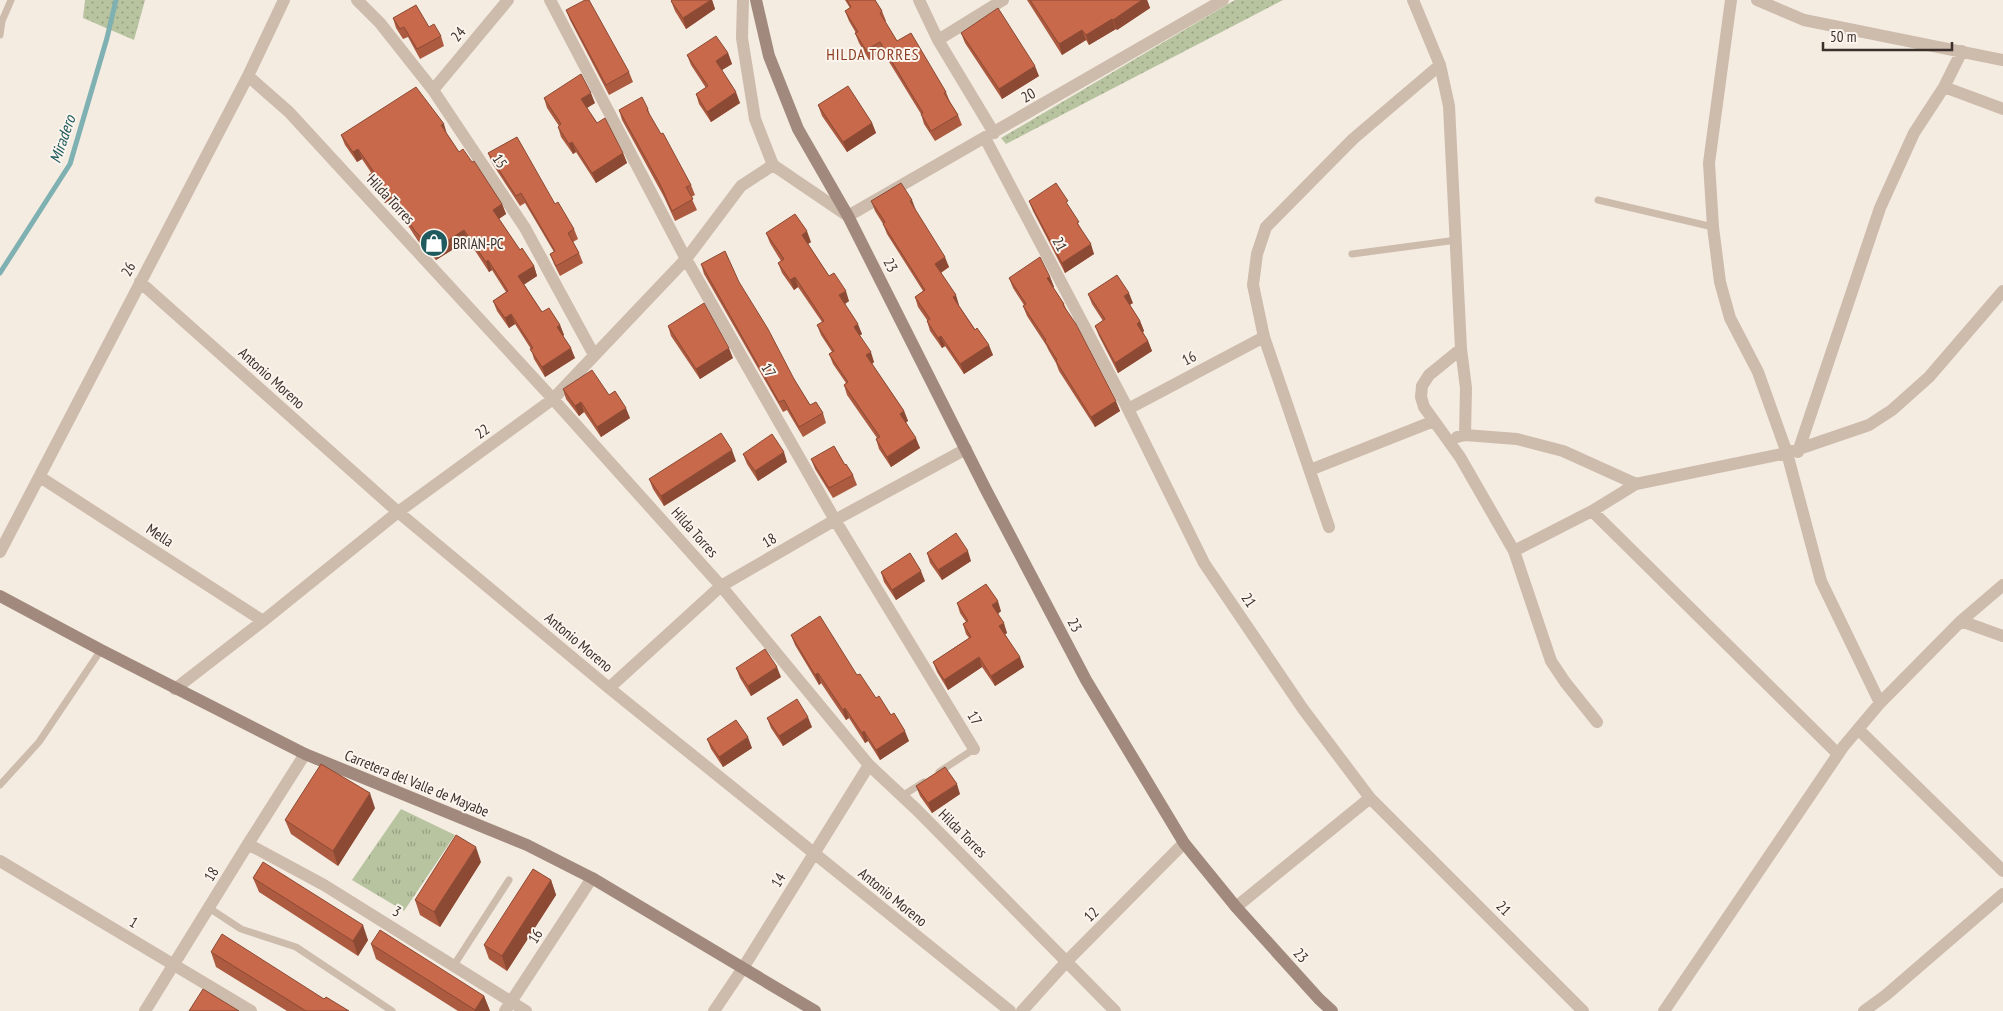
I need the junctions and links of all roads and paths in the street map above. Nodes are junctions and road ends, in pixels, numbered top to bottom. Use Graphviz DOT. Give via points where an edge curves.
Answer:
graph roads {
  1 [pos="11,0"];
  2 [pos="284,0"];
  3 [pos="357,0"];
  4 [pos="508,0"];
  5 [pos="550,0"];
  6 [pos="743,0"];
  7 [pos="756,0"];
  8 [pos="919,0"];
  9 [pos="1003,0"];
  10 [pos="1223,0"];
  11 [pos="1413,0"];
  12 [pos="1731,0"];
  13 [pos="1758,0"];
  14 [pos="0,35"];
  15 [pos="938,40"];
  16 [pos="1962,51"];
  17 [pos="2003,60"];
  18 [pos="1440,65"];
  19 [pos="248,76"];
  20 [pos="1944,87"];
  21 [pos="433,90"];
  22 [pos="2003,110"];
  23 [pos="990,135"];
  24 [pos="774,165"];
  25 [pos="1598,200"];
  26 [pos="848,216"];
  27 [pos="1713,227"];
  28 [pos="1457,240"];
  29 [pos="1352,254"];
  30 [pos="686,259"];
  31 [pos="140,282"];
  32 [pos="2001,298"];
  33 [pos="1264,337"];
  34 [pos="1462,349"];
  35 [pos="594,355"];
  36 [pos="553,399"];
  37 [pos="1128,408"];
  38 [pos="1434,421"];
  39 [pos="1465,435"];
  40 [pos="1448,441"];
  41 [pos="1800,447"];
  42 [pos="966,449"];
  43 [pos="1787,453"];
  44 [pos="1310,470"];
  45 [pos="1792,470"];
  46 [pos="40,477"];
  47 [pos="1636,484"];
  48 [pos="1592,511"];
  49 [pos="398,512"];
  50 [pos="835,520"];
  51 [pos="1329,527"];
  52 [pos="1514,551"];
  53 [pos="0,552"];
  54 [pos="2003,585"];
  55 [pos="721,586"];
  56 [pos="0,596"];
  57 [pos="263,621"];
  58 [pos="1961,621"];
  59 [pos="2003,636"];
  60 [pos="100,650"];
  61 [pos="609,688"];
  62 [pos="175,689"];
  63 [pos="1880,702"];
  64 [pos="1598,722"];
  65 [pos="1858,729"];
  66 [pos="974,749"];
  67 [pos="305,754"];
  68 [pos="1838,754"];
  69 [pos="868,765"];
  70 [pos="0,785"];
  71 [pos="902,796"];
  72 [pos="1370,798"];
  73 [pos="1184,843"];
  74 [pos="248,844"];
  75 [pos="813,853"];
  76 [pos="0,861"];
  77 [pos="2003,871"];
  78 [pos="592,878"];
  79 [pos="509,880"];
  80 [pos="2003,894"];
  81 [pos="1236,907"];
  82 [pos="209,908"];
  83 [pos="1067,961"];
  84 [pos="174,964"];
  85 [pos="454,966"];
  86 [pos="743,968"];
  87 [pos="508,1007"];
  88 [pos="145,1011"];
  89 [pos="252,1011"];
  90 [pos="392,1011"];
  91 [pos="526,1011"];
  92 [pos="714,1011"];
  93 [pos="816,1011"];
  94 [pos="1010,1011"];
  95 [pos="1022,1011"];
  96 [pos="1115,1011"];
  97 [pos="1332,1011"];
  98 [pos="1583,1011"];
  99 [pos="1664,1011"];
  100 [pos="1864,1011"];
  1 -- 14 [label="lane"];
  2 -- 19 [label="street, 26"];
  3 -- 21 [label="street, 15" via="380,23"];
  4 -- 21 [label="street, 24"];
  5 -- 30 [label="street, 17"];
  6 -- 24 [label="street" via="742,38 755,118"];
  7 -- 26 [label="street, 23" via="769,56 798,129"];
  8 -- 15 [label="street, 21"];
  9 -- 15 [label="street"];
  10 -- 23 [label="street, 20"];
  11 -- 18 [label="street"];
  12 -- 27 [label="street" via="1709,163"];
  13 -- 16 [label="street" via="1804,20"];
  15 -- 23 [label="street, 21"];
  16 -- 17 [label="street"];
  16 -- 20 [label="street"];
  18 -- 28 [label="street" via="1449,106"];
  18 -- 33 [label="street" via="1353,139 1266,227 1257,254 1253,285"];
  19 -- 31 [label="street, 26"];
  19 -- 36 [label="street, Hilda Torres" via="289,112"];
  20 -- 22 [label="street"];
  20 -- 41 [label="street" via="1914,133 1880,208"];
  21 -- 35 [label="street, 15" via="525,228"];
  23 -- 26 [label="street, 20"];
  23 -- 37 [label="street, 21"];
  24 -- 26 [label="street, 23"];
  24 -- 30 [label="street, 22" via="741,186"];
  25 -- 27 [label="lane"];
  26 -- 42 [label="street, 23"];
  27 -- 43 [label="street" via="1720,282 1730,318 1758,372"];
  28 -- 29 [label="lane"];
  28 -- 34 [label="street"];
  30 -- 35 [label="street, 22"];
  30 -- 50 [label="street, 17"];
  31 -- 46 [label="street, 26"];
  31 -- 49 [label="street, Antonio Moreno"];
  32 -- 41 [label="street" via="1930,377 1892,410 1869,425"];
  33 -- 37 [label="street, 16"];
  33 -- 44 [label="street"];
  34 -- 38 [label="street" via="1429,375 1422,386 1424,407"];
  34 -- 39 [label="street" via="1466,388"];
  35 -- 36 [label="street, 22"];
  36 -- 49 [label="street, 22"];
  36 -- 55 [label="street, Hilda Torres"];
  37 -- 72 [label="street, 21" via="1204,563 1303,709"];
  38 -- 40 [label="street"];
  38 -- 44 [label="street"];
  39 -- 40 [label="street"];
  39 -- 47 [label="street" via="1518,439 1563,451"];
  40 -- 52 [label="street"];
  41 -- 43 [label="street"];
  41 -- 45 [label="street"];
  42 -- 50 [label="street, 18"];
  42 -- 73 [label="street, 23" via="1086,680"];
  43 -- 45 [label="street"];
  43 -- 47 [label="street"];
  44 -- 51 [label="street"];
  45 -- 63 [label="street" via="1821,581"];
  46 -- 53 [label="street, 26"];
  46 -- 57 [label="street, Mella"];
  47 -- 48 [label="street"];
  48 -- 52 [label="street"];
  48 -- 68 [label="street"];
  49 -- 57 [label="street, 22"];
  49 -- 61 [label="street, Antonio Moreno"];
  50 -- 55 [label="street, 18"];
  50 -- 66 [label="street, 17"];
  52 -- 64 [label="street" via="1551,662"];
  54 -- 58 [label="street"];
  55 -- 61 [label="street, 18"];
  55 -- 69 [label="street, Hilda Torres"];
  56 -- 60 [label="street, Carretera del Valle de Mayabe"];
  57 -- 62 [label="street, 22"];
  58 -- 59 [label="street"];
  58 -- 63 [label="street"];
  60 -- 62 [label="street, Carretera del Valle de Mayabe"];
  60 -- 70 [label="lane" via="39,742"];
  61 -- 75 [label="street, Antonio Moreno"];
  62 -- 67 [label="street, Carretera del Valle de Mayabe"];
  63 -- 65 [label="street"];
  65 -- 68 [label="street"];
  65 -- 77 [label="street"];
  66 -- 71 [label="lane"];
  67 -- 74 [label="street, 18"];
  67 -- 78 [label="street, Carretera del Valle de Mayabe" via="527,846"];
  68 -- 99 [label="street"];
  69 -- 71 [label="street, Hilda Torres"];
  69 -- 75 [label="street, 14"];
  71 -- 83 [label="street, Hilda Torres"];
  72 -- 81 [label="street"];
  72 -- 98 [label="street, 21"];
  73 -- 81 [label="street, 23"];
  73 -- 83 [label="street, 12"];
  74 -- 82 [label="street, 18"];
  74 -- 85 [label="street, 3" via="324,884"];
  75 -- 86 [label="street, 14"];
  75 -- 94 [label="street, Antonio Moreno"];
  76 -- 84 [label="street, 1"];
  78 -- 86 [label="street, Carretera del Valle de Mayabe"];
  78 -- 87 [label="street, 16"];
  79 -- 85 [label="lane"];
  80 -- 100 [label="street"];
  81 -- 97 [label="street, 23"];
  82 -- 84 [label="street, 18"];
  82 -- 90 [label="lane" via="241,929 296,946"];
  83 -- 95 [label="street, 12"];
  83 -- 96 [label="street, Hilda Torres"];
  84 -- 88 [label="street, 18"];
  84 -- 89 [label="street, 1"];
  85 -- 87 [label="street, 3"];
  86 -- 92 [label="street, 14"];
  86 -- 93 [label="street, Carretera del Valle de Mayabe"];
  87 -- 91 [label="street, 3"];
}
